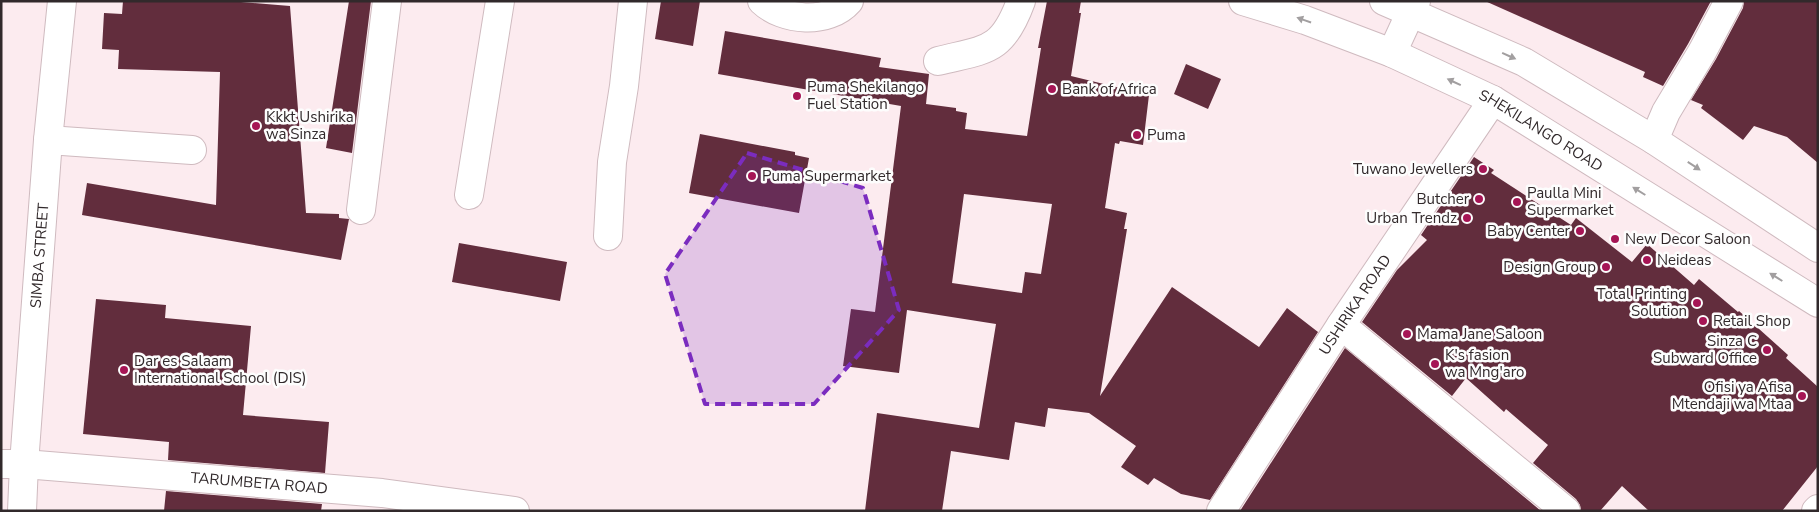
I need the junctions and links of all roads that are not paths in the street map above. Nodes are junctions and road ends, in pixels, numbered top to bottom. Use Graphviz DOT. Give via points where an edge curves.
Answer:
graph roads {
  1 [pos="62,1"];
  2 [pos="387,1"];
  3 [pos="500,1"];
  4 [pos="633,1"];
  5 [pos="762,1"];
  6 [pos="849,1"];
  7 [pos="1021,1"];
  8 [pos="1243,1"];
  9 [pos="1384,1"];
  10 [pos="1728,1"];
  11 [pos="1414,7"];
  12 [pos="1392,53"];
  13 [pos="938,61"];
  14 [pos="1494,100"];
  15 [pos="48,140"];
  16 [pos="1654,140"];
  17 [pos="192,150"];
  18 [pos="469,195"];
  19 [pos="361,210"];
  20 [pos="608,236"];
  21 [pos="1818,248"];
  22 [pos="1818,303"];
  23 [pos="1340,325"];
  24 [pos="13,464"];
  25 [pos="382,502"];
  26 [pos="22,511"];
  27 [pos="515,511"];
  28 [pos="1221,511"];
  29 [pos="1566,511"];
  1 -- 15 [label="street, SIMBA STREET"];
  2 -- 19 [label="street"];
  3 -- 18 [label="street"];
  4 -- 20 [label="street" via="612,162"];
  5 -- 6 [label="street" via="770,8 794,16 818,17 843,8"];
  7 -- 13 [label="street" via="1003,37 990,48"];
  12 -- 8 [label="street, SHEKILANGO ROAD, one-way"];
  9 -- 11 [label="street"];
  10 -- 16 [label="street" via="1666,112"];
  11 -- 12 [label="street"];
  11 -- 16 [label="street, one-way" via="1524,62"];
  14 -- 12 [label="street, SHEKILANGO ROAD, one-way"];
  22 -- 14 [label="street, SHEKILANGO ROAD, one-way"];
  14 -- 23 [label="street, USHIRIKA ROAD"];
  15 -- 17 [label="street"];
  15 -- 24 [label="street, SIMBA STREET"];
  16 -- 21 [label="street, one-way"];
  23 -- 28 [label="street, USHIRIKA ROAD"];
  23 -- 29 [label="street"];
  24 -- 25 [label="street, TARUMBETA ROAD"];
  24 -- 26 [label="street, SIMBA STREET"];
  25 -- 27 [label="street, TARUMBETA ROAD"];
}
